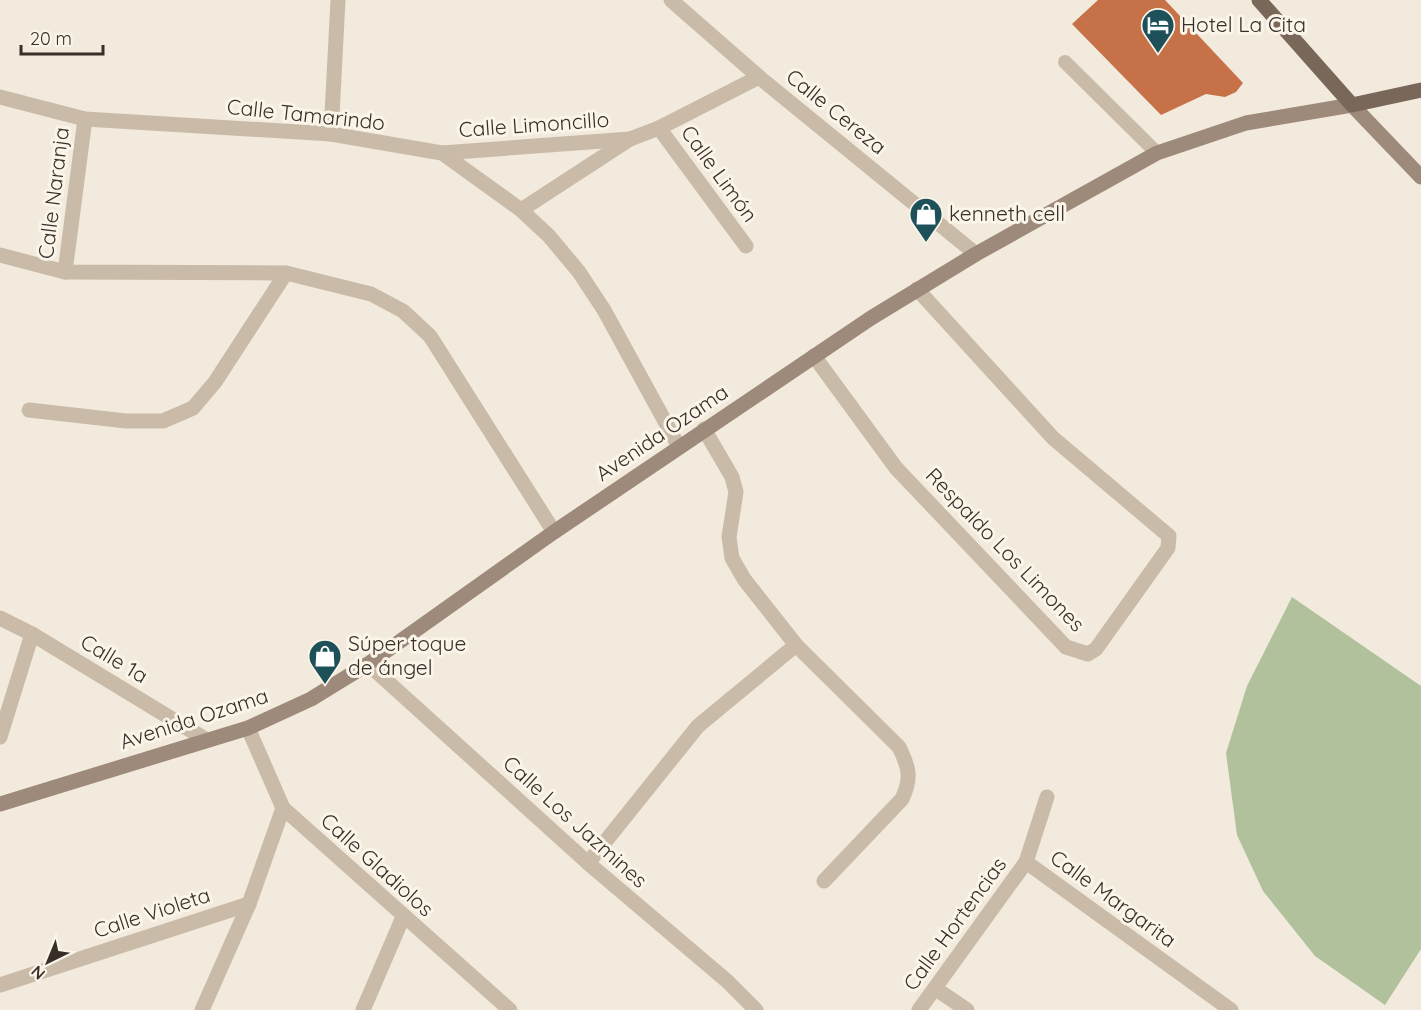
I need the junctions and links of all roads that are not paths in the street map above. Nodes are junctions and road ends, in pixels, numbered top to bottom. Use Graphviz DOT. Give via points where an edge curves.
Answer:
graph roads {
  1 [pos="338,0"];
  2 [pos="671,0"];
  3 [pos="1258,0"];
  4 [pos="1065,62"];
  5 [pos="759,76"];
  6 [pos="1421,90"];
  7 [pos="0,97"];
  8 [pos="1352,105"];
  9 [pos="85,119"];
  10 [pos="659,128"];
  11 [pos="331,134"];
  12 [pos="630,139"];
  13 [pos="442,153"];
  14 [pos="1157,153"];
  15 [pos="1421,177"];
  16 [pos="521,210"];
  17 [pos="746,246"];
  18 [pos="976,254"];
  19 [pos="0,255"];
  20 [pos="65,272"];
  21 [pos="286,273"];
  22 [pos="917,289"];
  23 [pos="814,356"];
  24 [pos="29,410"];
  25 [pos="704,429"];
  26 [pos="679,447"];
  27 [pos="554,532"];
  28 [pos="0,618"];
  29 [pos="32,634"];
  30 [pos="796,645"];
  31 [pos="368,664"];
  32 [pos="248,728"];
  33 [pos="0,737"];
  34 [pos="205,739"];
  35 [pos="1047,797"];
  36 [pos="0,804"];
  37 [pos="283,808"];
  38 [pos="1026,862"];
  39 [pos="588,863"];
  40 [pos="824,881"];
  41 [pos="249,904"];
  42 [pos="403,916"];
  43 [pos="0,985"];
  44 [pos="936,989"];
  45 [pos="202,1010"];
  46 [pos="363,1010"];
  47 [pos="510,1010"];
  48 [pos="756,1010"];
  49 [pos="919,1010"];
  50 [pos="967,1010"];
  51 [pos="1231,1010"];
  1 -- 11 [label="street"];
  2 -- 5 [label="street, Calle Cereza"];
  3 -- 8 [label="main road"];
  4 -- 14 [label="lane"];
  5 -- 10 [label="street, Calle Limoncillo"];
  5 -- 18 [label="street, Calle Cereza"];
  6 -- 8 [label="main road"];
  7 -- 9 [label="street, Calle Tamarindo"];
  8 -- 14 [label="street, Avenida Ozama" via="1246,123"];
  8 -- 15 [label="street"];
  9 -- 11 [label="street, Calle Tamarindo"];
  9 -- 20 [label="street, Calle Naranja"];
  10 -- 12 [label="street, Calle Limoncillo"];
  10 -- 17 [label="street, Calle Limón"];
  11 -- 13 [label="street, Calle Tamarindo"];
  12 -- 13 [label="street, Calle Limoncillo"];
  12 -- 16 [label="street, Calle Limoncillo"];
  13 -- 16 [label="street, Calle Tamarindo"];
  14 -- 18 [label="street, Avenida Ozama"];
  16 -- 26 [label="street, Calle Tamarindo" via="549,236 604,310"];
  18 -- 22 [label="street, Avenida Ozama"];
  19 -- 20 [label="street"];
  20 -- 21 [label="street"];
  21 -- 24 [label="street" via="215,382 193,408 163,421 126,421"];
  21 -- 27 [label="street" via="371,294 403,311 430,336"];
  22 -- 23 [label="street, Avenida Ozama"];
  22 -- 23 [label="street, Respaldo Los Limones" via="1053,438 1169,536 1168,548 1096,649 1088,654 1066,647 896,468"];
  23 -- 25 [label="street, Avenida Ozama"];
  25 -- 26 [label="street, Avenida Ozama"];
  25 -- 30 [label="street" via="732,477 736,492 729,537 732,558"];
  26 -- 27 [label="street, Avenida Ozama"];
  27 -- 31 [label="street, Avenida Ozama"];
  28 -- 29 [label="street, Calle 1a"];
  29 -- 33 [label="street"];
  29 -- 34 [label="street, Calle 1a"];
  30 -- 39 [label="street" via="698,726"];
  30 -- 40 [label="street" via="899,747 909,766 910,783 902,799"];
  31 -- 32 [label="street, Avenida Ozama" via="311,699"];
  31 -- 39 [label="street, Calle Los Jazmines"];
  32 -- 34 [label="street, Avenida Ozama"];
  32 -- 37 [label="street, Calle Gladiolos"];
  34 -- 36 [label="street, Avenida Ozama"];
  35 -- 38 [label="street, Calle Margarita"];
  37 -- 41 [label="street"];
  37 -- 42 [label="street, Calle Gladiolos"];
  38 -- 44 [label="street, Calle Hortencias"];
  38 -- 51 [label="street, Calle Margarita"];
  39 -- 48 [label="street, Calle Los Jazmines"];
  41 -- 43 [label="street, Calle Violeta"];
  41 -- 45 [label="street"];
  42 -- 46 [label="street"];
  42 -- 47 [label="street, Calle Gladiolos"];
  44 -- 49 [label="street, Calle Hortencias"];
  44 -- 50 [label="street"];
}
